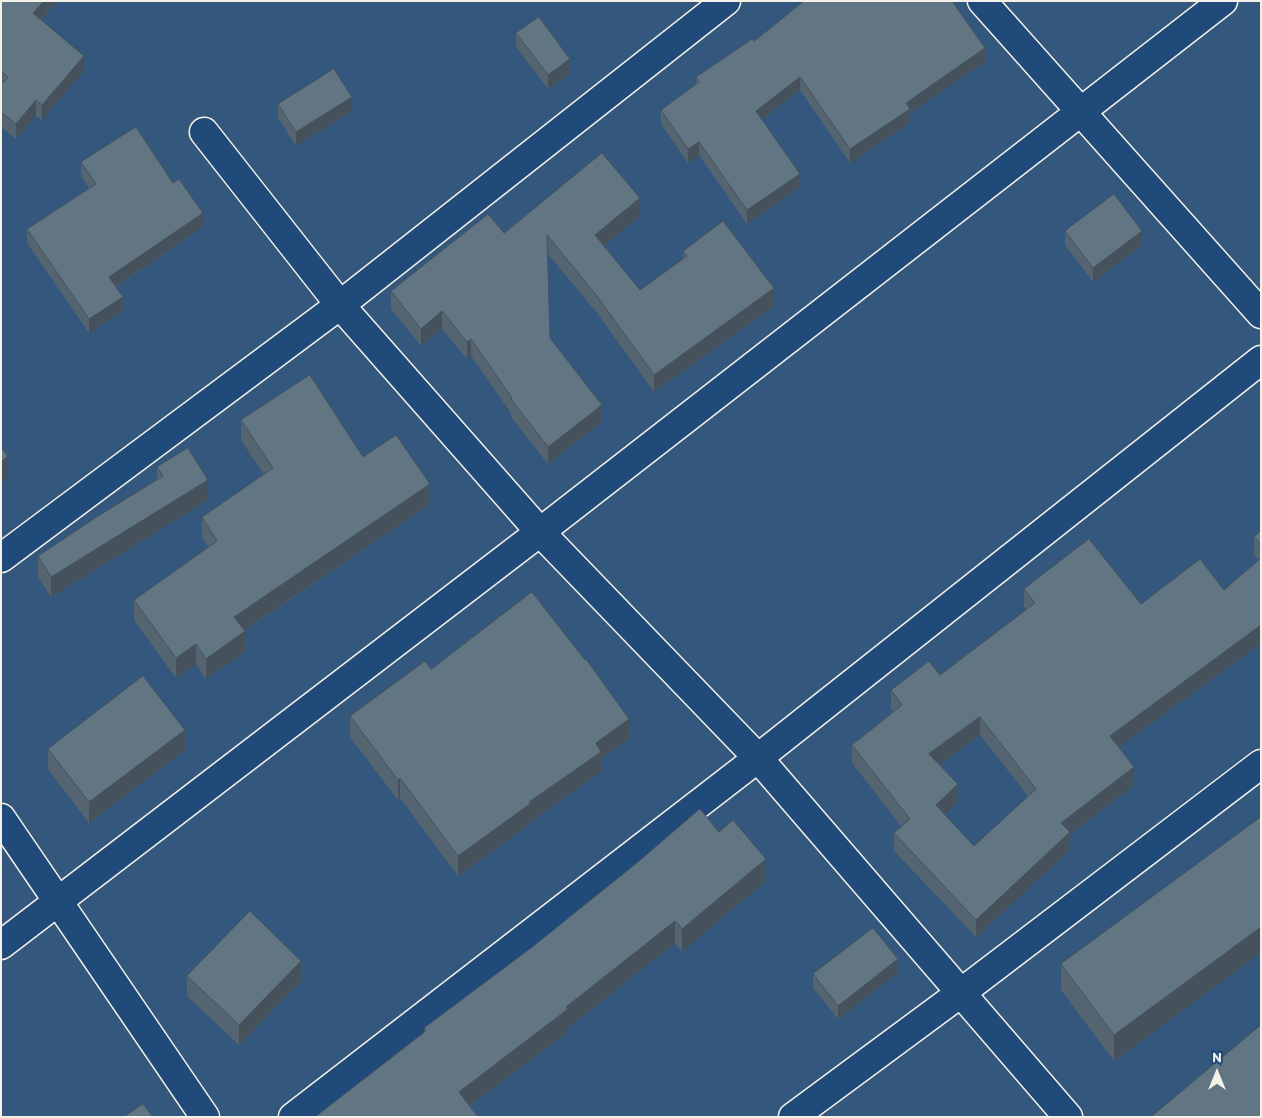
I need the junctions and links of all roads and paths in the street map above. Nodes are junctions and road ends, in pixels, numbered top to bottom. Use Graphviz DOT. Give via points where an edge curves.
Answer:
graph roads {
  1 [pos="726,1"];
  2 [pos="982,1"];
  3 [pos="1223,1"];
  4 [pos="1080,112"];
  5 [pos="204,132"];
  6 [pos="340,305"];
  7 [pos="1261,314"];
  8 [pos="1261,360"];
  9 [pos="540,532"];
  10 [pos="1,558"];
  11 [pos="758,758"];
  12 [pos="1261,764"];
  13 [pos="1,818"];
  14 [pos="58,902"];
  15 [pos="1,944"];
  16 [pos="962,992"];
  17 [pos="205,1117"];
  18 [pos="293,1117"];
  19 [pos="793,1117"];
  20 [pos="1068,1117"];
  1 -- 6 [label="street"];
  2 -- 4 [label="street"];
  3 -- 4 [label="street"];
  4 -- 7 [label="street"];
  4 -- 9 [label="street"];
  5 -- 6 [label="street"];
  6 -- 9 [label="street"];
  6 -- 10 [label="street"];
  8 -- 11 [label="street"];
  9 -- 11 [label="street"];
  9 -- 14 [label="street"];
  11 -- 16 [label="street"];
  11 -- 18 [label="street"];
  12 -- 16 [label="street"];
  13 -- 14 [label="street"];
  14 -- 15 [label="street"];
  14 -- 17 [label="street"];
  16 -- 19 [label="street"];
  16 -- 20 [label="street"];
}
